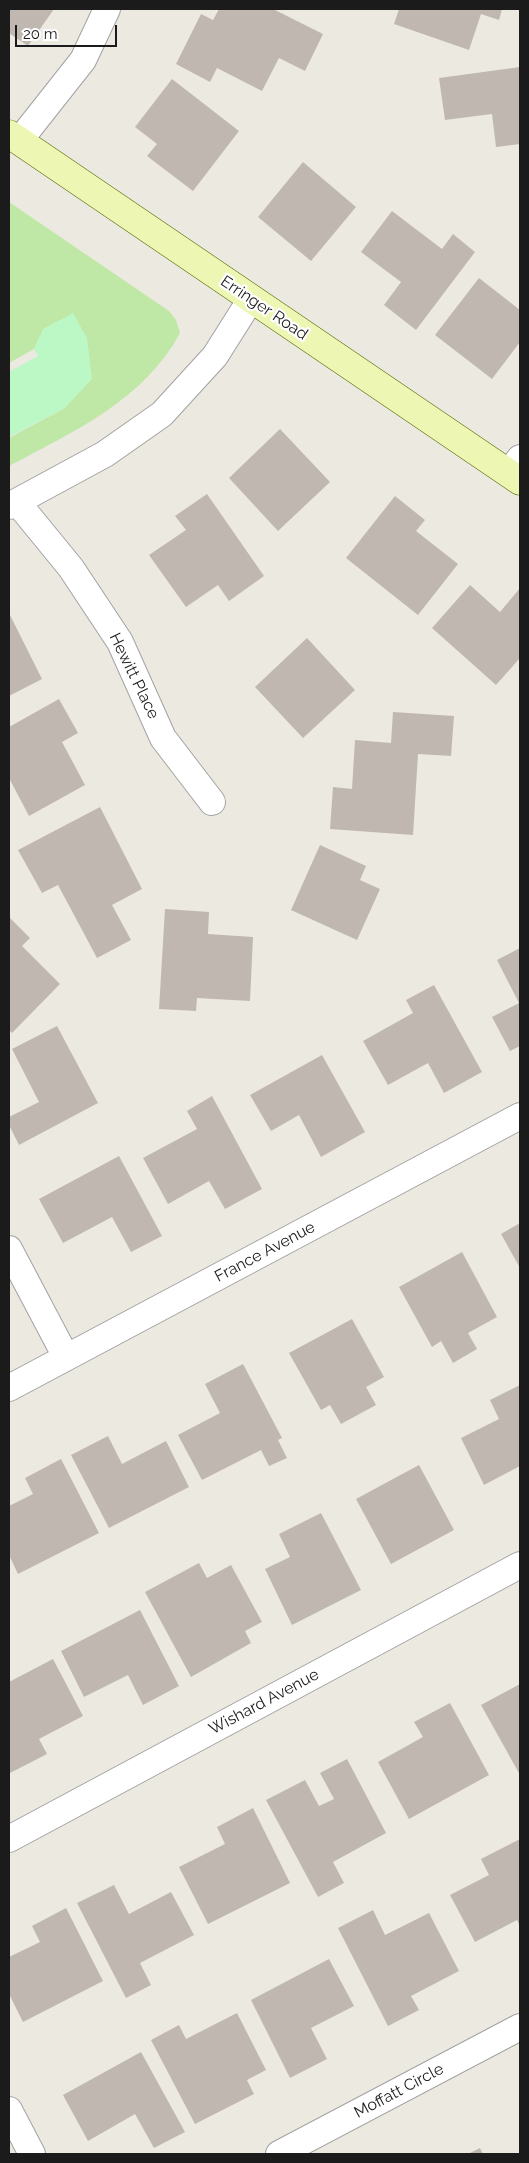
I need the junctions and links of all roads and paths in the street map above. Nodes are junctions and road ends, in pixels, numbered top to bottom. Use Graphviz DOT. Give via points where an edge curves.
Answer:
graph roads {
  1 [pos="107,9"];
  2 [pos="14,138"];
  3 [pos="251,299"];
  4 [pos="516,471"];
  5 [pos="13,504"];
  6 [pos="212,802"];
  7 [pos="520,1116"];
  8 [pos="9,1249"];
  9 [pos="66,1357"];
  10 [pos="9,1388"];
  11 [pos="520,1566"];
  12 [pos="9,1838"];
  13 [pos="520,2027"];
  14 [pos="9,2110"];
  15 [pos="32,2154"];
  16 [pos="278,2154"];
  1 -- 2 [label="street" via="83,60"];
  2 -- 3 [label="street, Erringer Road"];
  3 -- 4 [label="street, Erringer Road"];
  3 -- 5 [label="street" via="216,356 162,414 105,454"];
  5 -- 6 [label="street, Hewitt Place" via="71,568 120,642 163,738"];
  7 -- 9 [label="street, France Avenue"];
  8 -- 9 [label="street"];
  9 -- 10 [label="street, France Avenue"];
  11 -- 12 [label="street, Wishard Avenue"];
  13 -- 16 [label="street, Moffatt Circle"];
  14 -- 15 [label="street"];
}
